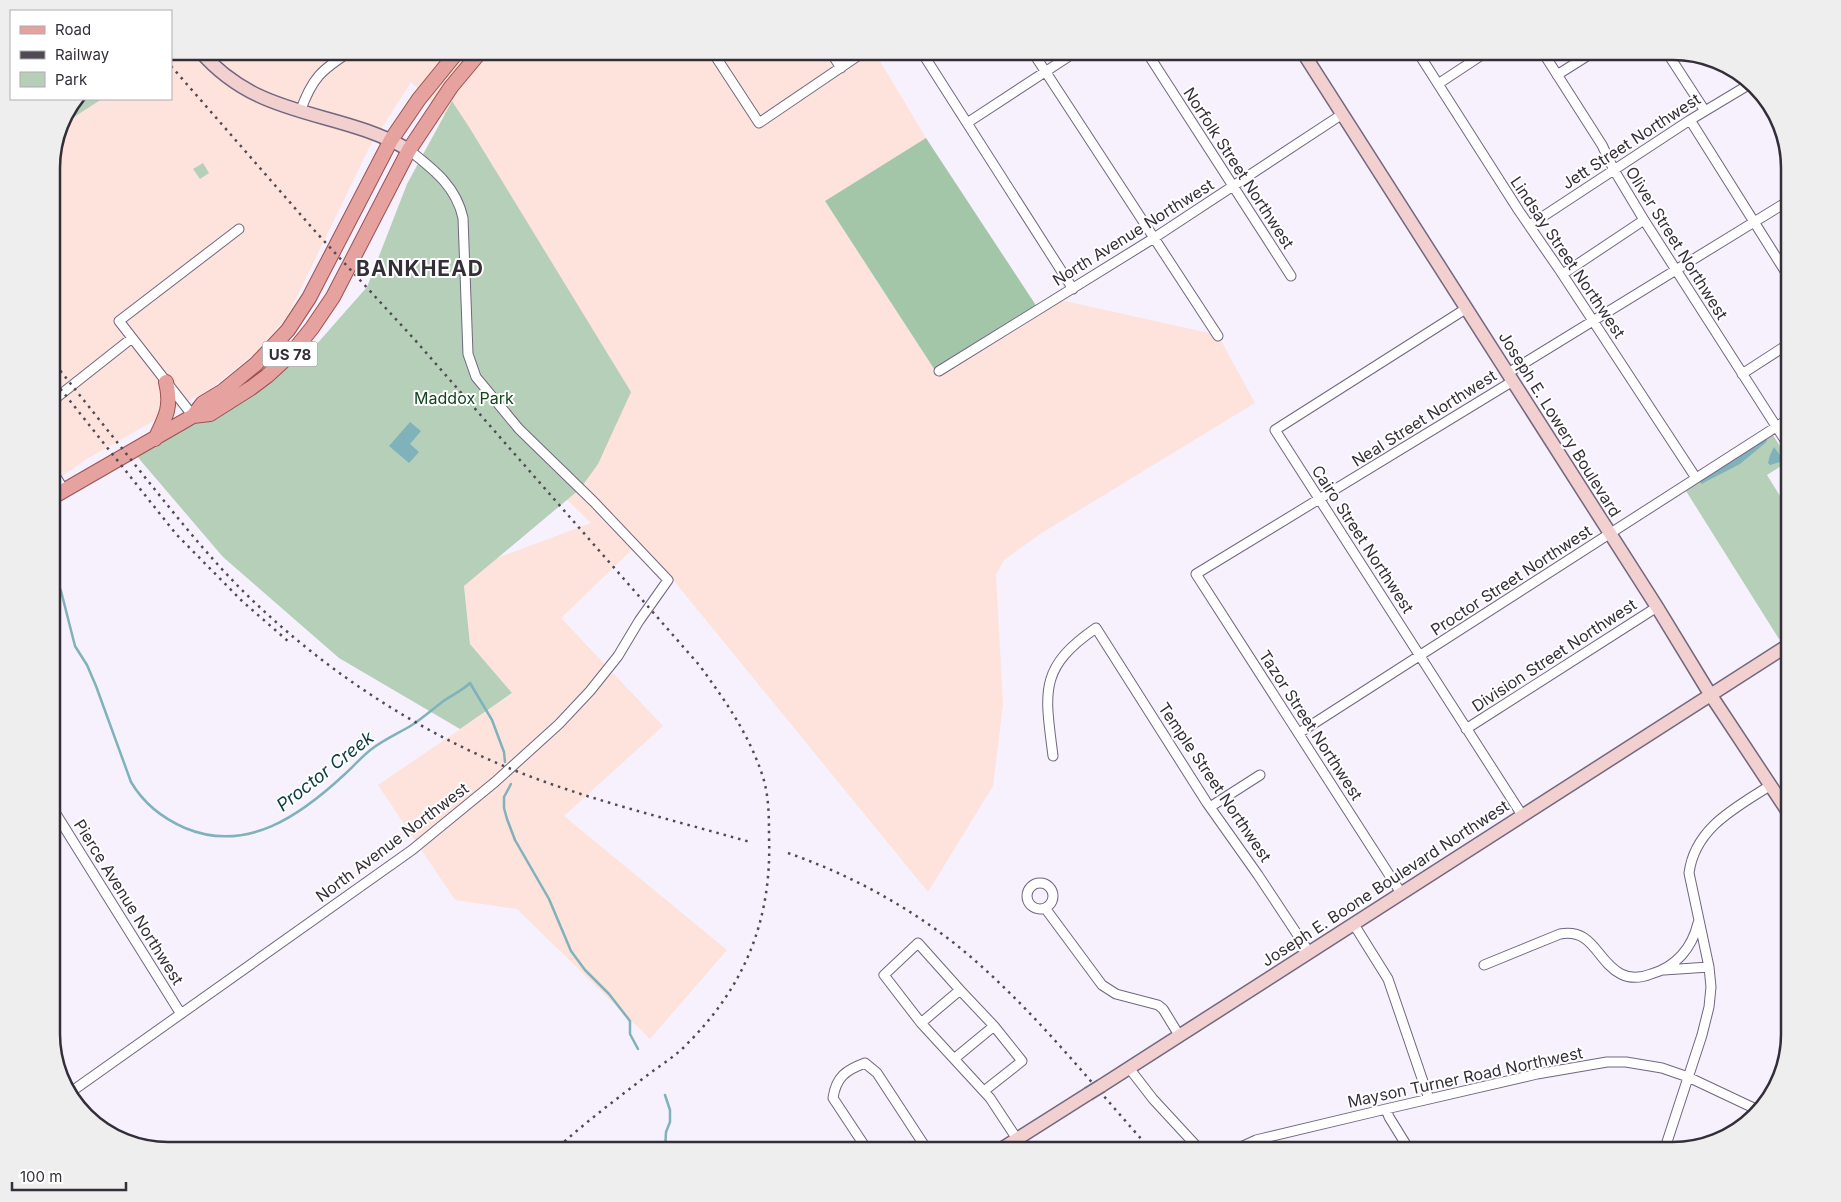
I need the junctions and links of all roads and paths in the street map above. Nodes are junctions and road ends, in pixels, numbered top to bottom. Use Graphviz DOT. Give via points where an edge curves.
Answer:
graph roads {
  1 [pos="209,60"];
  2 [pos="338,60"];
  3 [pos="451,60"];
  4 [pos="474,60"];
  5 [pos="718,60"];
  6 [pos="835,60"];
  7 [pos="852,60"];
  8 [pos="927,60"];
  9 [pos="1038,60"];
  10 [pos="1064,60"];
  11 [pos="1152,60"];
  12 [pos="1308,60"];
  13 [pos="1423,60"];
  14 [pos="1474,60"];
  15 [pos="1548,60"];
  16 [pos="1581,60"];
  17 [pos="1672,60"];
  18 [pos="840,68"];
  19 [pos="1046,72"];
  20 [pos="1557,75"];
  21 [pos="1438,84"];
  22 [pos="1744,87"];
  23 [pos="1705,111"];
  24 [pos="300,112"];
  25 [pos="1342,114"];
  26 [pos="1690,120"];
  27 [pos="967,123"];
  28 [pos="391,140"];
  29 [pos="409,150"];
  30 [pos="1614,170"];
  31 [pos="1234,186"];
  32 [pos="1781,206"];
  33 [pos="1644,220"];
  34 [pos="1754,222"];
  35 [pos="1530,225"];
  36 [pos="238,229"];
  37 [pos="1154,238"];
  38 [pos="1781,265"];
  39 [pos="1676,270"];
  40 [pos="1563,274"];
  41 [pos="1290,276"];
  42 [pos="1072,288"];
  43 [pos="1467,308"];
  44 [pos="1594,321"];
  45 [pos="1218,336"];
  46 [pos="132,338"];
  47 [pos="1781,349"];
  48 [pos="939,371"];
  49 [pos="1742,374"];
  50 [pos="1511,377"];
  51 [pos="166,382"];
  52 [pos="60,396"];
  53 [pos="194,416"];
  54 [pos="1781,423"];
  55 [pos="1776,426"];
  56 [pos="1781,434"];
  57 [pos="155,438"];
  58 [pos="1696,478"];
  59 [pos="60,483"];
  60 [pos="64,490"];
  61 [pos="60,493"];
  62 [pos="1320,500"];
  63 [pos="1610,534"];
  64 [pos="1196,574"];
  65 [pos="1657,607"];
  66 [pos="1781,650"];
  67 [pos="1420,656"];
  68 [pos="1710,694"];
  69 [pos="1466,729"];
  70 [pos="1299,733"];
  71 [pos="1053,756"];
  72 [pos="1260,775"];
  73 [pos="1771,785"];
  74 [pos="1781,801"];
  75 [pos="1210,807"];
  76 [pos="1522,815"];
  77 [pos="60,819"];
  78 [pos="1400,893"];
  79 [pos="1045,908"];
  80 [pos="1699,920"];
  81 [pos="1353,923"];
  82 [pos="1309,952"];
  83 [pos="1484,965"];
  84 [pos="1710,967"];
  85 [pos="1664,970"];
  86 [pos="960,990"];
  87 [pos="182,1014"];
  88 [pos="921,1023"];
  89 [pos="994,1026"];
  90 [pos="1179,1035"];
  91 [pos="954,1059"];
  92 [pos="1129,1068"];
  93 [pos="1688,1077"];
  94 [pos="75,1089"];
  95 [pos="984,1091"];
  96 [pos="1429,1099"];
  97 [pos="1752,1107"];
  98 [pos="1386,1109"];
  99 [pos="1017,1138"];
  100 [pos="1256,1140"];
  101 [pos="862,1142"];
  102 [pos="922,1142"];
  103 [pos="1011,1142"];
  104 [pos="1193,1142"];
  105 [pos="1251,1142"];
  106 [pos="1404,1142"];
  107 [pos="1667,1142"];
  1 -- 24 [label="main road" via="248,91"];
  2 -- 24 [label="street" via="314,81"];
  3 -- 28 [label="main road, US 78"];
  4 -- 29 [label="main road, US 78"];
  5 -- 18 [label="street" via="759,122"];
  6 -- 18 [label="street"];
  7 -- 18 [label="street"];
  8 -- 27 [label="street"];
  9 -- 19 [label="street"];
  10 -- 19 [label="street"];
  11 -- 31 [label="street, Norfolk Street Northwest"];
  12 -- 25 [label="main road, Joseph E. Lowery Boulevard"];
  13 -- 21 [label="street, Lindsay Street Northwest"];
  14 -- 21 [label="street"];
  15 -- 20 [label="street, Oliver Street Northwest"];
  16 -- 20 [label="street"];
  17 -- 23 [label="street"];
  19 -- 27 [label="street"];
  19 -- 37 [label="street"];
  20 -- 30 [label="street, Oliver Street Northwest" via="1602,144"];
  21 -- 35 [label="street, Lindsay Street Northwest"];
  22 -- 23 [label="street, Jett Street Northwest"];
  23 -- 26 [label="street, Jett Street Northwest"];
  24 -- 28 [label="main road"];
  25 -- 31 [label="street, North Avenue Northwest"];
  25 -- 43 [label="main road, Joseph E. Lowery Boulevard"];
  26 -- 30 [label="street, Jett Street Northwest"];
  26 -- 34 [label="street"];
  27 -- 42 [label="street"];
  28 -- 29 [label="main road"];
  28 -- 53 [label="main road, US 78" via="309,298 288,330 256,364 203,403"];
  29 -- 53 [label="main road, US 78" via="333,297 291,354 251,388 210,414"];
  29 -- 87 [label="street, North Avenue Northwest" via="448,184 461,209 468,354 476,377 518,429 668,580 618,656 590,691 482,794 412,850"];
  30 -- 33 [label="street, Oliver Street Northwest"];
  30 -- 35 [label="street, Jett Street Northwest"];
  31 -- 37 [label="street, North Avenue Northwest"];
  31 -- 41 [label="street, Norfolk Street Northwest"];
  32 -- 34 [label="street, Neal Street Northwest"];
  33 -- 39 [label="street, Oliver Street Northwest"];
  33 -- 40 [label="street"];
  34 -- 38 [label="street"];
  34 -- 39 [label="street, Neal Street Northwest"];
  35 -- 40 [label="street, Lindsay Street Northwest"];
  36 -- 46 [label="street" via="119,321"];
  37 -- 42 [label="street, North Avenue Northwest"];
  37 -- 45 [label="street"];
  39 -- 44 [label="street, Neal Street Northwest"];
  39 -- 49 [label="street, Oliver Street Northwest"];
  40 -- 44 [label="street, Lindsay Street Northwest"];
  42 -- 48 [label="street, North Avenue Northwest"];
  43 -- 50 [label="main road, Joseph E. Lowery Boulevard"];
  43 -- 62 [label="street, Cairo Street Northwest" via="1275,430"];
  44 -- 50 [label="street, Neal Street Northwest"];
  44 -- 58 [label="street, Lindsay Street Northwest"];
  46 -- 51 [label="street"];
  46 -- 52 [label="street"];
  47 -- 49 [label="street"];
  49 -- 55 [label="street, Oliver Street Northwest"];
  50 -- 62 [label="street, Neal Street Northwest"];
  50 -- 63 [label="main road, Joseph E. Lowery Boulevard"];
  51 -- 53 [label="street"];
  51 -- 57 [label="main road" via="169,405"];
  53 -- 57 [label="main road, US 78"];
  54 -- 55 [label="street, Proctor Street Northwest"];
  55 -- 56 [label="street, Oliver Street Northwest"];
  55 -- 58 [label="street, Proctor Street Northwest"];
  57 -- 60 [label="main road, US 78"];
  58 -- 63 [label="street, Proctor Street Northwest"];
  59 -- 60 [label="street"];
  60 -- 61 [label="main road, US 78"];
  62 -- 64 [label="street, Neal Street Northwest"];
  62 -- 67 [label="street, Cairo Street Northwest"];
  63 -- 65 [label="main road, Joseph E. Lowery Boulevard"];
  63 -- 67 [label="street, Proctor Street Northwest"];
  64 -- 70 [label="street, Tazor Street Northwest"];
  65 -- 68 [label="main road, Joseph E. Lowery Boulevard"];
  65 -- 69 [label="street, Division Street Northwest"];
  66 -- 68 [label="main road, Joseph E. Boone Boulevard Northwest"];
  67 -- 69 [label="street, Cairo Street Northwest"];
  67 -- 70 [label="street, Proctor Street Northwest"];
  68 -- 73 [label="main road, Joseph E. Lowery Boulevard"];
  68 -- 76 [label="main road, Joseph E. Boone Boulevard Northwest"];
  69 -- 76 [label="street, Cairo Street Northwest"];
  70 -- 78 [label="street, Tazor Street Northwest"];
  71 -- 75 [label="street, Temple Street Northwest" via="1046,705 1051,677 1068,650 1096,628"];
  72 -- 75 [label="street"];
  73 -- 74 [label="main road, Joseph E. Lowery Boulevard"];
  73 -- 80 [label="street" via="1719,819 1698,845 1690,861 1689,873"];
  75 -- 82 [label="street, Temple Street Northwest"];
  76 -- 78 [label="main road, Joseph E. Boone Boulevard Northwest"];
  77 -- 87 [label="street, Pierce Avenue Northwest"];
  78 -- 81 [label="main road, Joseph E. Boone Boulevard Northwest"];
  79 -- 90 [label="street" via="1102,985 1116,994 1158,1005"];
  80 -- 84 [label="street"];
  80 -- 85 [label="street" via="1689,946 1676,962"];
  81 -- 82 [label="main road, Joseph E. Boone Boulevard Northwest"];
  81 -- 96 [label="street" via="1388,979"];
  82 -- 90 [label="main road, Joseph E. Boone Boulevard Northwest"];
  83 -- 85 [label="street" via="1571,932 1586,938 1608,965 1622,974 1642,977"];
  84 -- 85 [label="street"];
  84 -- 93 [label="street" via="1710,1006"];
  86 -- 88 [label="street"];
  86 -- 88 [label="street" via="918,943 884,975"];
  86 -- 89 [label="street"];
  87 -- 94 [label="street, North Avenue Northwest"];
  88 -- 91 [label="street"];
  89 -- 91 [label="street"];
  89 -- 95 [label="street" via="1022,1061"];
  90 -- 92 [label="main road, Joseph E. Boone Boulevard Northwest"];
  91 -- 95 [label="street"];
  92 -- 99 [label="main road, Joseph E. Boone Boulevard Northwest, bridge"];
  92 -- 104 [label="street"];
  93 -- 96 [label="street, Mayson Turner Road Northwest" via="1645,1064 1607,1062"];
  93 -- 97 [label="street, Mayson Turner Road Northwest"];
  93 -- 107 [label="street"];
  95 -- 99 [label="street"];
  96 -- 98 [label="street, Mayson Turner Road Northwest"];
  98 -- 100 [label="street, Mayson Turner Road Northwest"];
  98 -- 106 [label="street"];
  99 -- 103 [label="main road, Joseph E. Boone Boulevard Northwest"];
  100 -- 105 [label="street, Mayson Turner Road Northwest"];
  101 -- 102 [label="street" via="833,1098 835,1085 843,1074 865,1063 877,1073"];
}
